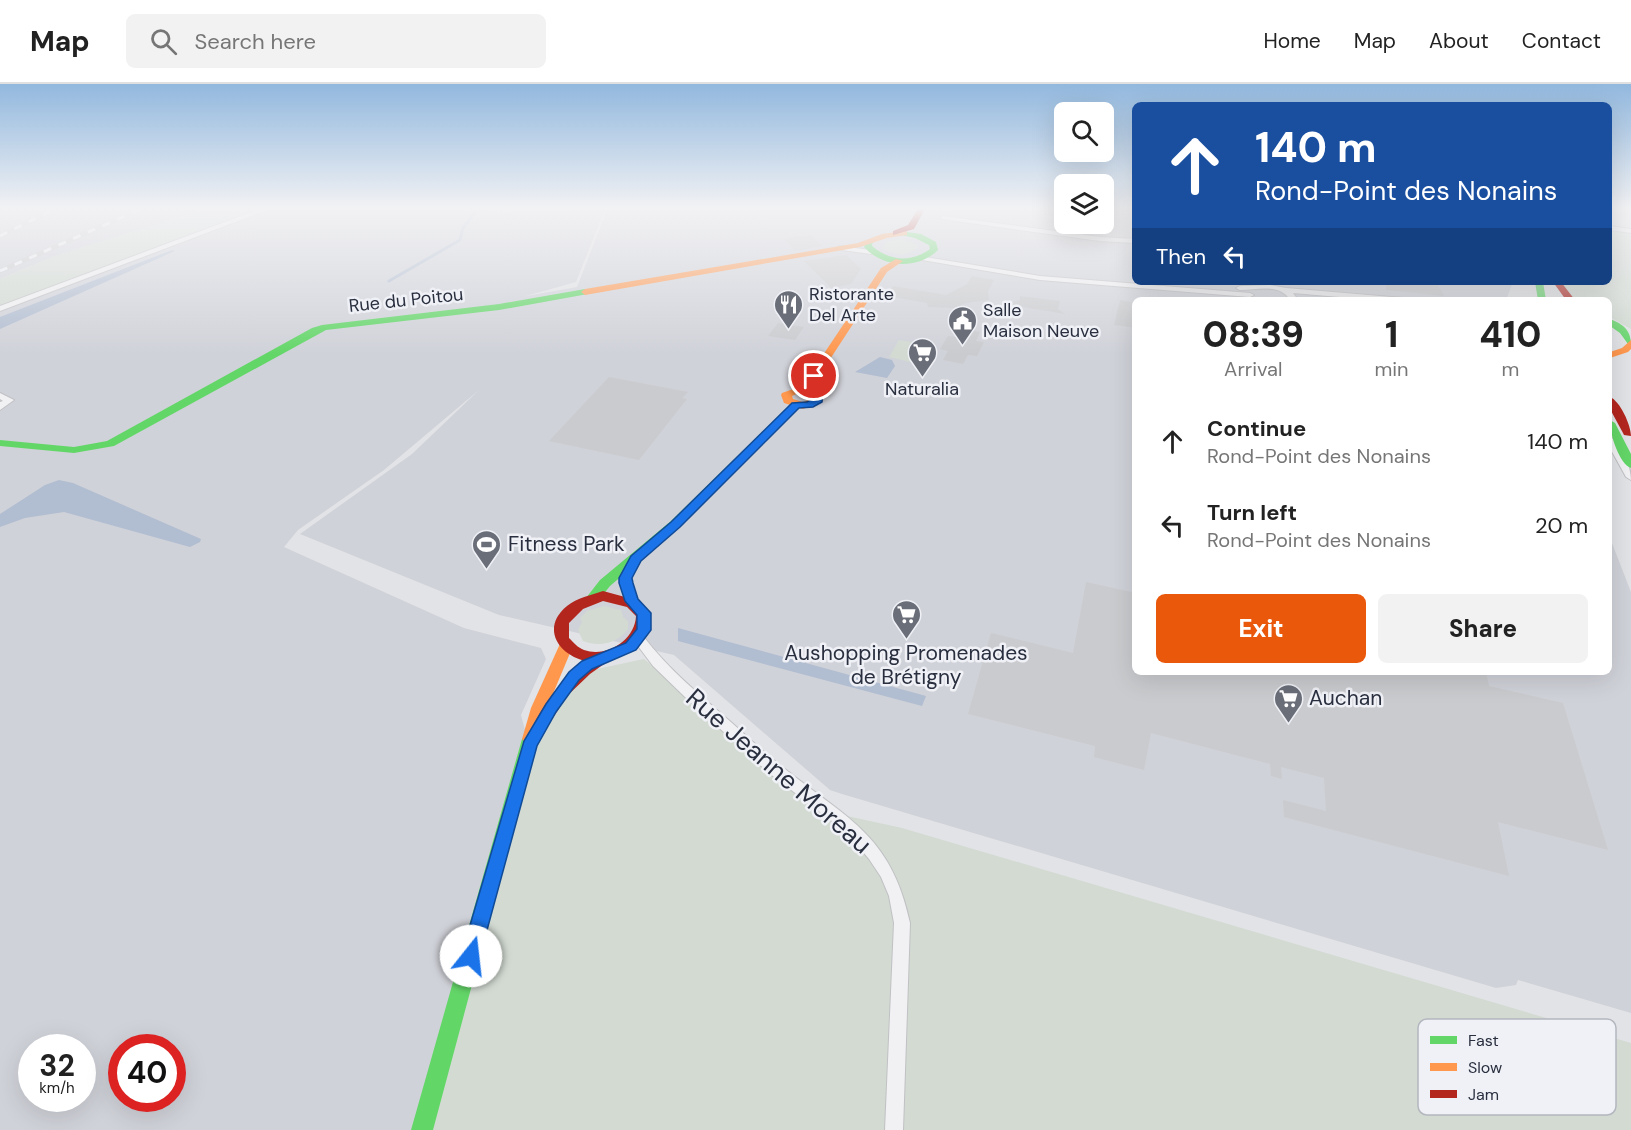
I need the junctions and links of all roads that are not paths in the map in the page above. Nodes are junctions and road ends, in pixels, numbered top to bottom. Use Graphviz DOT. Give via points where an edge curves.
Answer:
graph roads {
  1 [pos="142,256"];
  2 [pos="796,256"];
  3 [pos="877,256"];
  4 [pos="920,256"];
  5 [pos="936,256"];
  6 [pos="947,256"];
  7 [pos="1132,281"];
  8 [pos="1184,285"];
  9 [pos="1274,285"];
  10 [pos="1559,285"];
  11 [pos="1280,289"];
  12 [pos="1255,291"];
  13 [pos="1293,297"];
  14 [pos="1369,297"];
  15 [pos="1569,297"];
  16 [pos="0,309"];
  17 [pos="1612,324"];
  18 [pos="1630,340"];
  19 [pos="1612,355"];
  20 [pos="0,396"];
  21 [pos="1612,404"];
  22 [pos="0,407"];
  23 [pos="1612,427"];
  24 [pos="1631,438"];
  25 [pos="0,443"];
  26 [pos="1612,444"];
  27 [pos="1631,465"];
  28 [pos="1631,477"];
  29 [pos="636,559"];
  30 [pos="629,592"];
  31 [pos="593,598"];
  32 [pos="639,639"];
  33 [pos="566,646"];
  34 [pos="608,656"];
  35 [pos="530,745"];
  36 [pos="422,1130"];
  37 [pos="894,1130"];
  1 -- 16 [label="street"];
  2 -- 25 [label="street, Rue du Poitou" via="499,307 325,327 110,444 74,450"];
  3 -- 4 [label="street" via="899,261"];
  3 -- 29 [label="street" via="809,388 789,392 786,398 796,405"];
  5 -- 12 [label="street" via="1040,279"];
  6 -- 7 [label="street" via="1011,269"];
  8 -- 12 [label="street"];
  9 -- 11 [label="street"];
  10 -- 15 [label="street"];
  11 -- 12 [label="street"];
  11 -- 13 [label="street"];
  11 -- 14 [label="street"];
  17 -- 18 [label="street"];
  18 -- 19 [label="street" via="1629,348"];
  20 -- 22 [label="street" via="9,400"];
  21 -- 24 [label="street"];
  23 -- 27 [label="street"];
  26 -- 28 [label="street"];
  29 -- 30 [label="street" via="626,578"];
  29 -- 31 [label="street" via="605,583"];
  30 -- 31 [label="street"];
  30 -- 32 [label="street" via="646,621"];
  31 -- 33 [label="street" via="563,619 560,638"];
  32 -- 34 [label="street"];
  32 -- 37 [label="street, Rue Jeanne Moreau" via="649,654 781,775 867,842 887,870 902,922"];
  33 -- 34 [label="street" via="584,656"];
  33 -- 35 [label="street" via="539,708"];
  34 -- 35 [label="street" via="574,676"];
  35 -- 36 [label="street"];
}
